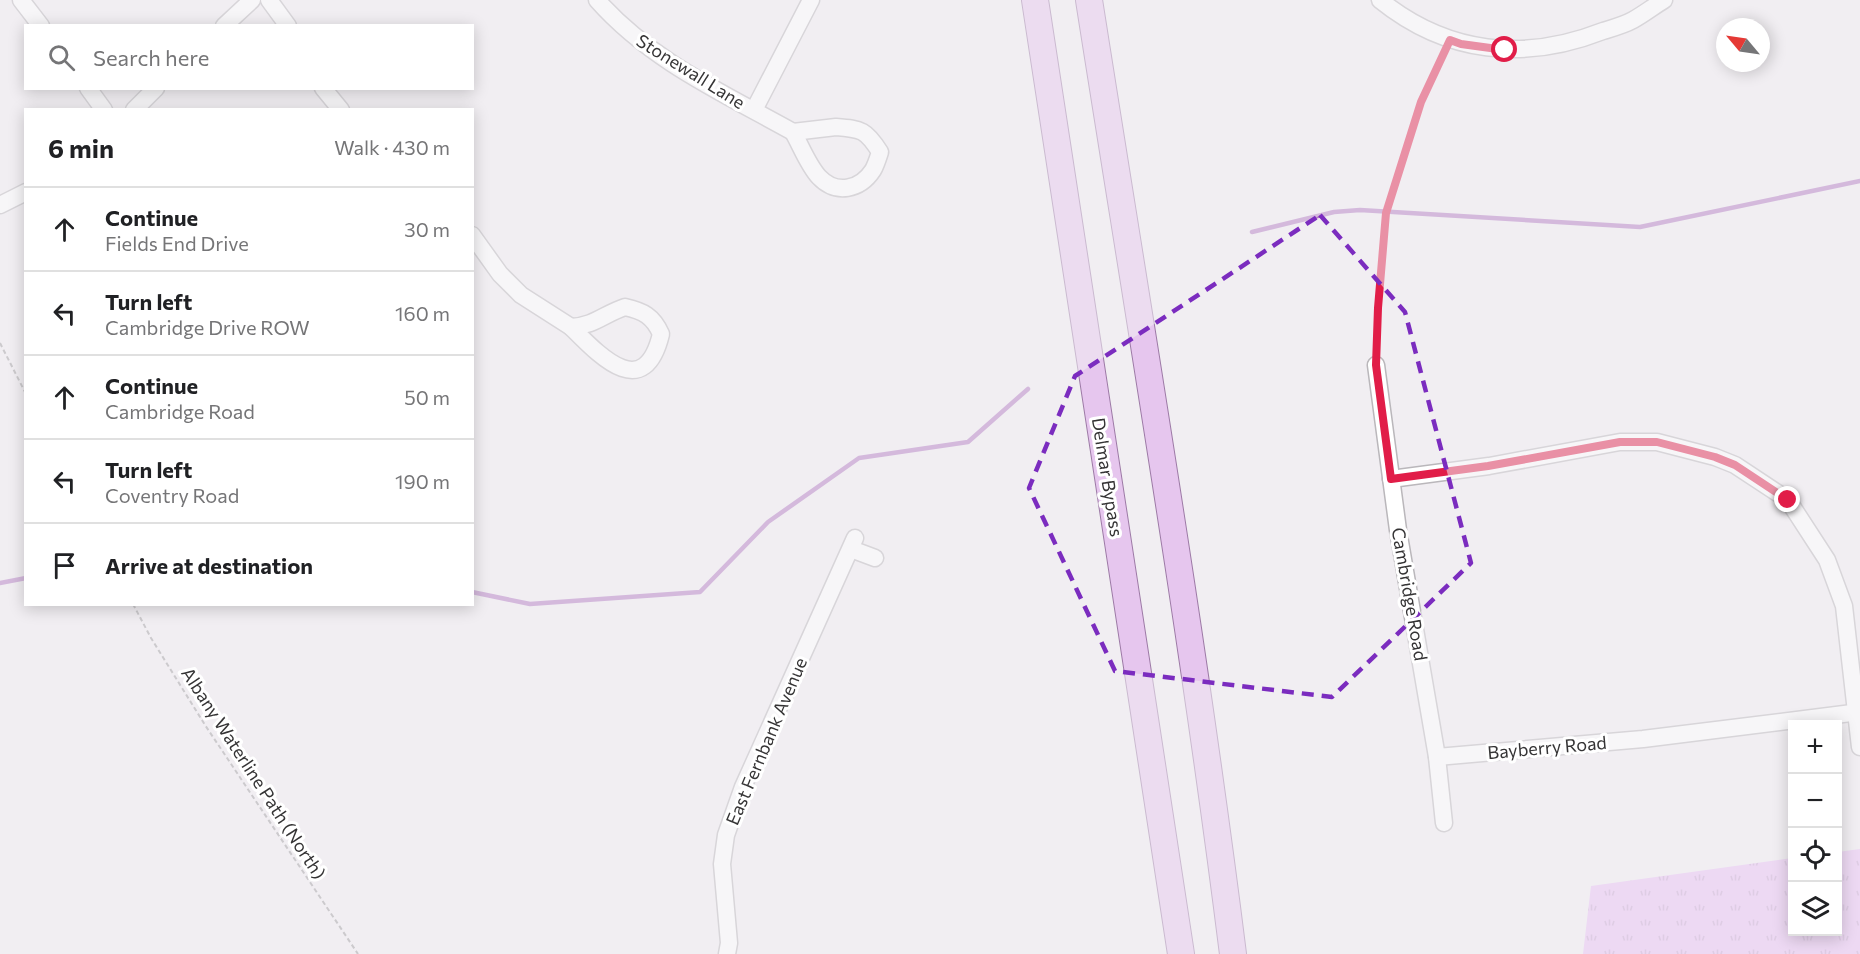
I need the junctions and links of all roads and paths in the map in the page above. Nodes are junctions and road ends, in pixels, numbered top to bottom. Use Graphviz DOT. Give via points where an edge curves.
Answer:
graph roads {
  1 [pos="21,0"];
  2 [pos="252,0"];
  3 [pos="269,0"];
  4 [pos="597,0"];
  5 [pos="811,0"];
  6 [pos="1035,0"];
  7 [pos="1089,0"];
  8 [pos="1380,0"];
  9 [pos="1664,0"];
  10 [pos="39,24"];
  11 [pos="227,24"];
  12 [pos="287,24"];
  13 [pos="1450,40"];
  14 [pos="89,90"];
  15 [pos="154,90"];
  16 [pos="325,90"];
  17 [pos="103,108"];
  18 [pos="136,108"];
  19 [pos="339,108"];
  20 [pos="754,110"];
  21 [pos="793,132"];
  22 [pos="24,193"];
  23 [pos="0,204"];
  24 [pos="474,238"];
  25 [pos="571,327"];
  26 [pos="0,344"];
  27 [pos="1376,365"];
  28 [pos="24,390"];
  29 [pos="1391,479"];
  30 [pos="875,558"];
  31 [pos="134,606"];
  32 [pos="1858,712"];
  33 [pos="1860,747"];
  34 [pos="1437,757"];
  35 [pos="1444,823"];
  36 [pos="358,954"];
  37 [pos="727,954"];
  38 [pos="1181,954"];
  39 [pos="1233,954"];
  1 -- 10 [label="street"];
  2 -- 11 [label="street"];
  3 -- 12 [label="street"];
  4 -- 20 [label="street, Stonewall Lane" via="651,51"];
  5 -- 20 [label="street"];
  6 -- 38 [label="main road, Delmar Bypass"];
  7 -- 39 [label="main road" via="1138,304"];
  8 -- 13 [label="street" via="1414,24"];
  9 -- 13 [label="street" via="1632,21 1545,48 1505,50"];
  13 -- 27 [label="path" via="1421,102 1386,213"];
  14 -- 17 [label="street"];
  15 -- 18 [label="street"];
  16 -- 19 [label="street"];
  20 -- 21 [label="street, Stonewall Lane"];
  21 -- 21 [label="street" via="817,175 837,189 862,182 873,171 880,152 868,134 858,128"];
  22 -- 23 [label="street"];
  24 -- 25 [label="street" via="521,295"];
  25 -- 25 [label="street" via="604,359 628,370 651,360 661,334 656,322 642,311 625,307 593,324"];
  26 -- 28 [label="path"];
  27 -- 29 [label="street, Cambridge Road"];
  29 -- 32 [label="street" via="1620,442 1657,442 1735,465 1788,500 1827,560 1844,606"];
  29 -- 34 [label="street, Cambridge Road"];
  30 -- 37 [label="street, East Fernbank Avenue" via="853,543 742,787 726,835 722,864"];
  31 -- 36 [label="path, Albany Waterline Path (North)" via="205,726"];
  32 -- 33 [label="street"];
  32 -- 34 [label="street, Bayberry Road" via="1657,737"];
  34 -- 35 [label="street, Cambridge Road"];
}
